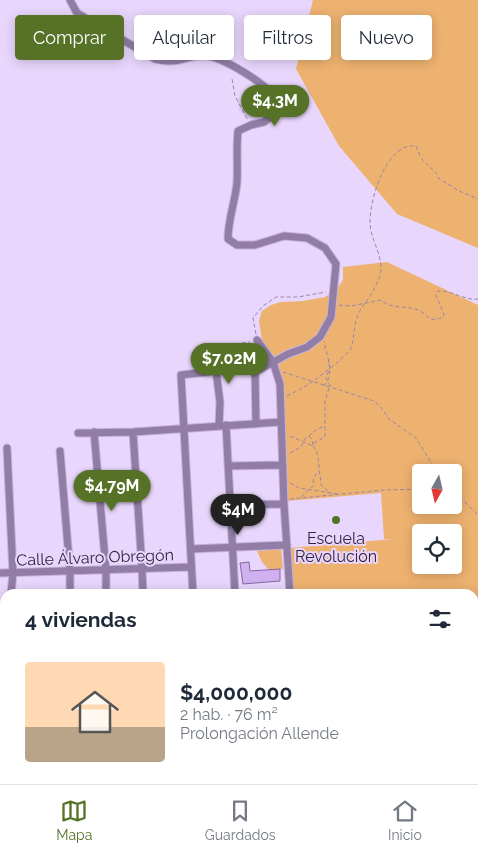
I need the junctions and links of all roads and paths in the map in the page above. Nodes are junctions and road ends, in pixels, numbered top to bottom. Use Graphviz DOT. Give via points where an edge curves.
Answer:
graph roads {
  1 [pos="70,0"];
  2 [pos="232,78"];
  3 [pos="251,125"];
  4 [pos="478,199"];
  5 [pos="333,290"];
  6 [pos="478,299"];
  7 [pos="364,304"];
  8 [pos="331,309"];
  9 [pos="322,333"];
  10 [pos="257,340"];
  11 [pos="273,362"];
  12 [pos="330,367"];
  13 [pos="216,371"];
  14 [pos="277,371"];
  15 [pos="311,381"];
  16 [pos="328,382"];
  17 [pos="324,386"];
  18 [pos="330,388"];
  19 [pos="281,398"];
  20 [pos="282,422"];
  21 [pos="256,424"];
  22 [pos="222,425"];
  23 [pos="325,426"];
  24 [pos="184,429"];
  25 [pos="94,432"];
  26 [pos="133,432"];
  27 [pos="78,433"];
  28 [pos="282,434"];
  29 [pos="309,436"];
  30 [pos="303,442"];
  31 [pos="314,446"];
  32 [pos="8,448"];
  33 [pos="60,451"];
  34 [pos="283,461"];
  35 [pos="432,464"];
  36 [pos="228,466"];
  37 [pos="319,470"];
  38 [pos="283,481"];
  39 [pos="308,490"];
  40 [pos="412,490"];
  41 [pos="330,493"];
  42 [pos="340,495"];
  43 [pos="300,498"];
  44 [pos="462,501"];
  45 [pos="284,503"];
  46 [pos="230,505"];
  47 [pos="478,515"];
  48 [pos="286,545"];
  49 [pos="191,548"];
  50 [pos="231,548"];
  51 [pos="192,567"];
  52 [pos="142,568"];
  53 [pos="106,570"];
  54 [pos="70,572"];
  55 [pos="13,573"];
  56 [pos="0,574"];
  57 [pos="12,589"];
  58 [pos="70,589"];
  59 [pos="106,589"];
  60 [pos="143,589"];
  61 [pos="193,589"];
  62 [pos="234,589"];
  63 [pos="290,589"];
  1 -- 3 [label="street" via="77,13 155,59 168,62 204,55 218,58 268,90 276,101 277,111 264,122"];
  2 -- 3 [label="path" via="235,96"];
  3 -- 5 [label="street" via="238,131 237,183 228,239 237,245 254,245 284,236 307,238 325,248 336,264"];
  4 -- 7 [label="path" via="438,178 421,158 416,146 401,149 384,169 373,196 370,230 381,268"];
  5 -- 8 [label="street"];
  5 -- 10 [label="path" via="298,297 276,297 253,318"];
  6 -- 7 [label="path" via="438,291 436,295 444,314 437,319 410,308 388,306 381,300"];
  7 -- 8 [label="path" via="339,305"];
  7 -- 12 [label="path" via="358,314 350,351"];
  8 -- 9 [label="street" via="331,317"];
  9 -- 11 [label="street" via="308,347"];
  9 -- 12 [label="path"];
  10 -- 11 [label="street"];
  10 -- 13 [label="path" via="228,346 217,360"];
  11 -- 14 [label="street"];
  11 -- 21 [label="street" via="255,372"];
  12 -- 15 [label="path"];
  12 -- 16 [label="path"];
  13 -- 22 [label="street"];
  13 -- 24 [label="street" via="181,375"];
  14 -- 15 [label="path"];
  14 -- 19 [label="street"];
  15 -- 17 [label="path"];
  15 -- 19 [label="path"];
  16 -- 17 [label="path"];
  16 -- 18 [label="path"];
  17 -- 18 [label="path"];
  18 -- 23 [label="path" via="325,401"];
  18 -- 35 [label="path" via="371,400 380,406 388,419 416,438"];
  19 -- 20 [label="street"];
  20 -- 21 [label="street"];
  20 -- 28 [label="street"];
  21 -- 22 [label="street"];
  22 -- 24 [label="street"];
  22 -- 36 [label="street"];
  23 -- 29 [label="path"];
  23 -- 31 [label="path" via="325,437"];
  24 -- 26 [label="street"];
  24 -- 49 [label="street"];
  25 -- 26 [label="street"];
  25 -- 27 [label="street"];
  25 -- 53 [label="street"];
  26 -- 52 [label="street"];
  28 -- 30 [label="path"];
  28 -- 34 [label="street"];
  29 -- 30 [label="path"];
  29 -- 31 [label="path"];
  30 -- 31 [label="path"];
  30 -- 34 [label="path"];
  31 -- 37 [label="path" via="319,456"];
  32 -- 55 [label="street"];
  33 -- 54 [label="street"];
  34 -- 36 [label="street"];
  34 -- 38 [label="street"];
  36 -- 46 [label="street"];
  37 -- 39 [label="path" via="313,480 314,485"];
  37 -- 41 [label="path" via="321,485"];
  38 -- 39 [label="path"];
  38 -- 45 [label="street"];
  39 -- 41 [label="path"];
  39 -- 43 [label="path"];
  40 -- 42 [label="path"];
  41 -- 42 [label="path"];
  42 -- 43 [label="path"];
  43 -- 45 [label="path"];
  44 -- 47 [label="path"];
  45 -- 46 [label="street"];
  45 -- 48 [label="street"];
  46 -- 50 [label="street"];
  48 -- 50 [label="street, Calle Álvaro Obregón"];
  48 -- 63 [label="street"];
  49 -- 50 [label="street, Calle Álvaro Obregón"];
  49 -- 51 [label="street"];
  50 -- 62 [label="street"];
  51 -- 52 [label="street, Calle Álvaro Obregón"];
  51 -- 61 [label="street"];
  52 -- 53 [label="street, Calle Álvaro Obregón"];
  52 -- 60 [label="street"];
  53 -- 54 [label="street, Calle Álvaro Obregón"];
  53 -- 59 [label="street"];
  54 -- 55 [label="street, Calle Álvaro Obregón"];
  54 -- 58 [label="street"];
  55 -- 56 [label="street, Calle Álvaro Obregón"];
  55 -- 57 [label="street"];
}
